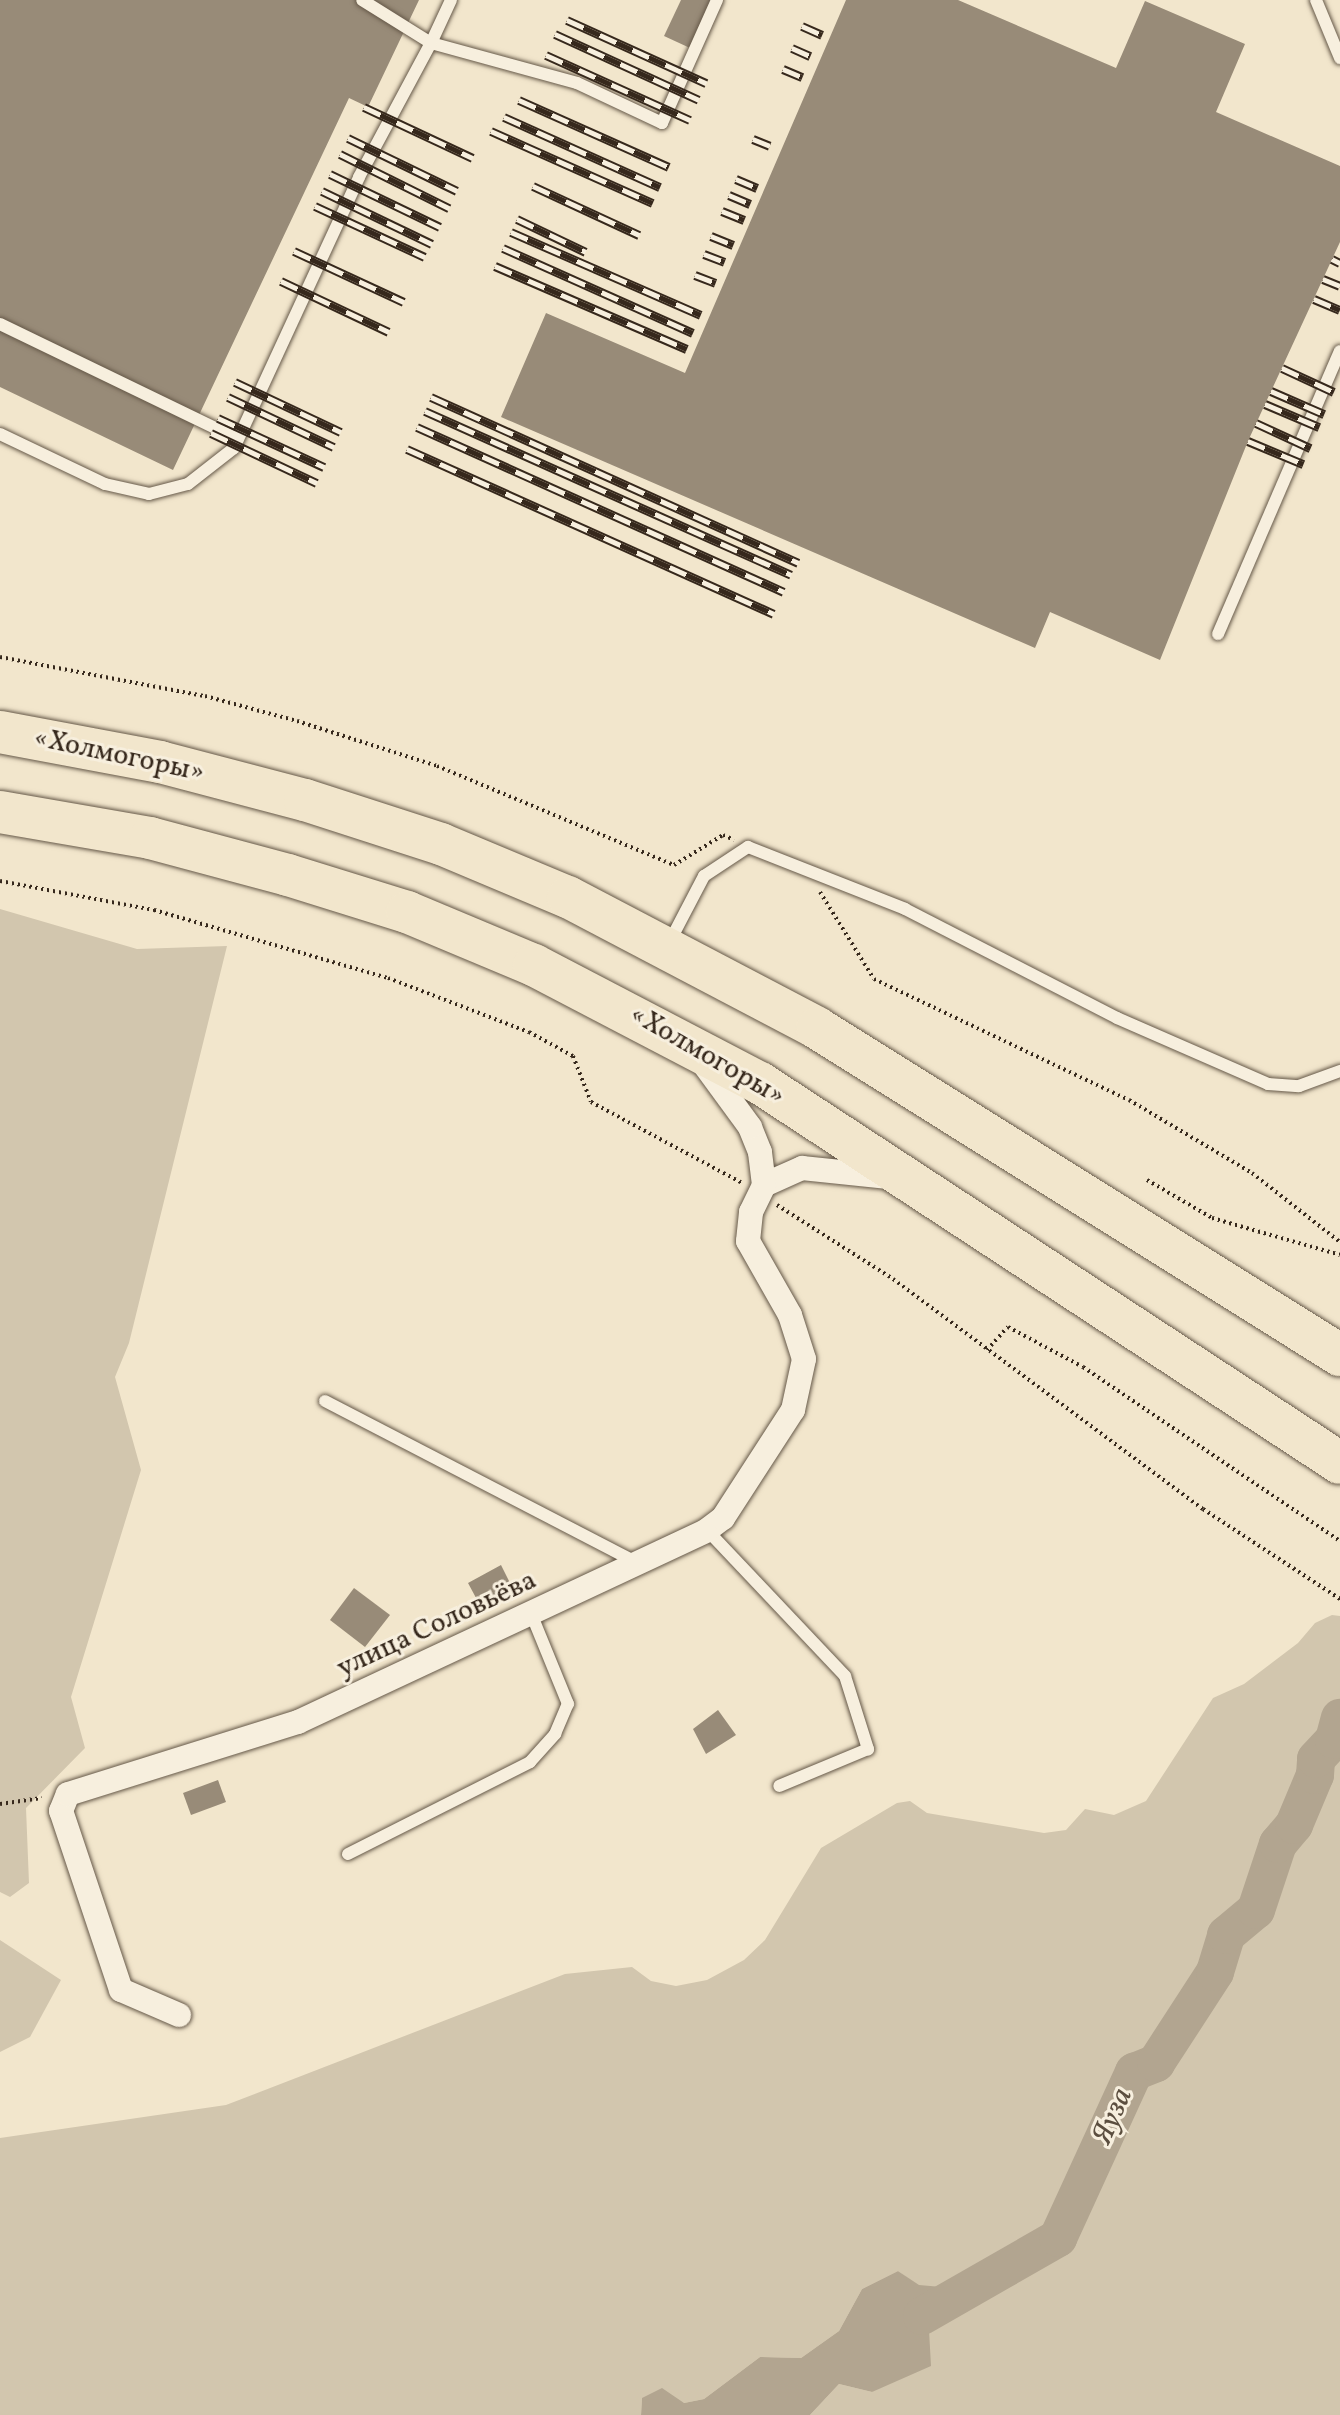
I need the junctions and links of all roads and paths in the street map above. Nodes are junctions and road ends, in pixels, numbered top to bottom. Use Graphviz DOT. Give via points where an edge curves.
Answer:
graph roads {
  1 [pos="362,0"];
  2 [pos="451,0"];
  3 [pos="717,0"];
  4 [pos="1316,0"];
  5 [pos="431,43"];
  6 [pos="1340,58"];
  7 [pos="0,324"];
  8 [pos="1340,351"];
  9 [pos="0,434"];
  10 [pos="238,439"];
  11 [pos="1218,634"];
  12 [pos="0,657"];
  13 [pos="0,732"];
  14 [pos="0,812"];
  15 [pos="748,847"];
  16 [pos="0,881"];
  17 [pos="819,890"];
  18 [pos="668,946"];
  19 [pos="687,1042"];
  20 [pos="1340,1071"];
  21 [pos="1147,1180"];
  22 [pos="915,1181"];
  23 [pos="761,1190"];
  24 [pos="1340,1242"];
  25 [pos="1340,1255"];
  26 [pos="987,1350"];
  27 [pos="1340,1355"];
  28 [pos="325,1401"];
  29 [pos="1340,1463"];
  30 [pos="707,1530"];
  31 [pos="1340,1541"];
  32 [pos="638,1564"];
  33 [pos="1340,1599"];
  34 [pos="532,1616"];
  35 [pos="779,1786"];
  36 [pos="68,1794"];
  37 [pos="0,1804"];
  38 [pos="348,1854"];
  39 [pos="179,2015"];
  1 -- 5 [label="lane"];
  2 -- 5 [label="lane"];
  3 -- 5 [label="lane" via="662,123 577,83"];
  4 -- 6 [label="lane"];
  5 -- 10 [label="lane" via="359,177"];
  7 -- 10 [label="lane"];
  8 -- 11 [label="lane"];
  9 -- 10 [label="lane" via="105,484 149,494 188,484 209,472"];
  12 -- 15 [label="path" via="205,696 297,721 437,766 674,865 723,835"];
  13 -- 18 [label="highway, «Холмогоры»" via="160,762 305,800 441,844"];
  14 -- 19 [label="highway, «Холмогоры»" via="150,838 407,912 534,965"];
  15 -- 18 [label="lane" via="704,876"];
  15 -- 20 [label="lane" via="905,909 1117,1018 1268,1084 1299,1086"];
  16 -- 23 [label="path" via="154,910 388,978 529,1032 573,1056 591,1102"];
  17 -- 24 [label="path" via="874,979 1129,1100 1252,1173"];
  18 -- 27 [label="highway, «Холмогоры»" via="817,1028"];
  19 -- 22 [label="highway, «Холмогоры»"];
  19 -- 23 [label="street, улица Соловьёва" via="750,1127 760,1152"];
  21 -- 25 [label="path" via="1212,1218"];
  22 -- 23 [label="street" via="802,1168"];
  22 -- 29 [label="highway, «Холмогоры»"];
  23 -- 26 [label="path"];
  23 -- 30 [label="street, улица Соловьёва" via="748,1241 790,1315 805,1374 779,1434 723,1518"];
  26 -- 31 [label="path" via="1008,1327 1083,1367"];
  26 -- 33 [label="path" via="1203,1509"];
  28 -- 32 [label="lane"];
  30 -- 32 [label="street, улица Соловьёва"];
  30 -- 35 [label="lane" via="845,1676 868,1749"];
  32 -- 34 [label="street, улица Соловьёва"];
  34 -- 36 [label="street, улица Соловьёва" via="298,1722"];
  34 -- 38 [label="lane" via="568,1704 555,1734 530,1762"];
  36 -- 37 [label="path"];
  36 -- 39 [label="street" via="61,1811 121,1990"];
}
